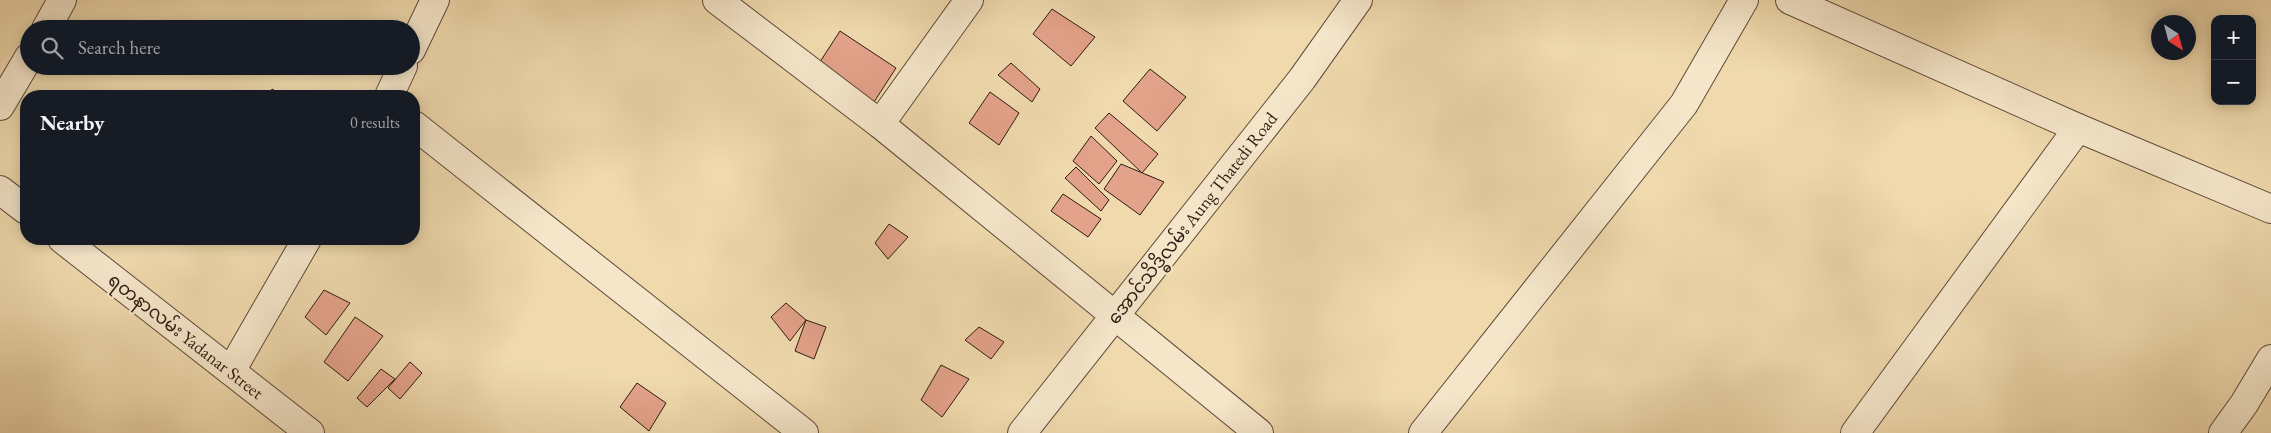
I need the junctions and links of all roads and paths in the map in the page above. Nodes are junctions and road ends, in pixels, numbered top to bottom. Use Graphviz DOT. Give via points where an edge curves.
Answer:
graph roads {
  1 [pos="62,0"];
  2 [pos="435,0"];
  3 [pos="717,0"];
  4 [pos="969,0"];
  5 [pos="1358,0"];
  6 [pos="1744,0"];
  7 [pos="1790,0"];
  8 [pos="51,20"];
  9 [pos="420,31"];
  10 [pos="20,72"];
  11 [pos="400,75"];
  12 [pos="392,90"];
  13 [pos="0,106"];
  14 [pos="880,124"];
  15 [pos="2078,128"];
  16 [pos="420,130"];
  17 [pos="0,190"];
  18 [pos="20,205"];
  19 [pos="2271,209"];
  20 [pos="70,245"];
  21 [pos="304,245"];
  22 [pos="1116,315"];
  23 [pos="2271,359"];
  24 [pos="231,371"];
  25 [pos="310,433"];
  26 [pos="804,433"];
  27 [pos="1022,433"];
  28 [pos="1259,433"];
  29 [pos="1423,433"];
  30 [pos="1855,433"];
  31 [pos="2223,433"];
  1 -- 8 [label="street"];
  2 -- 9 [label="street"];
  3 -- 14 [label="street"];
  4 -- 14 [label="street"];
  5 -- 22 [label="street, အောင်သိဒ္ဓိလမ်း Aung Thatedi Road" via="1302,79"];
  6 -- 29 [label="street" via="1684,104"];
  7 -- 15 [label="street"];
  10 -- 13 [label="street"];
  11 -- 12 [label="street"];
  14 -- 22 [label="street"];
  15 -- 19 [label="street"];
  15 -- 30 [label="street"];
  16 -- 26 [label="street"];
  17 -- 18 [label="street"];
  20 -- 24 [label="street, ရတနာလမ်း Yadanar Street"];
  21 -- 24 [label="street"];
  22 -- 27 [label="street, အောင်သိဒ္ဓိလမ်း Aung Thatedi Road"];
  22 -- 28 [label="street"];
  23 -- 31 [label="street"];
  24 -- 25 [label="street, ရတနာလမ်း Yadanar Street"];
}
